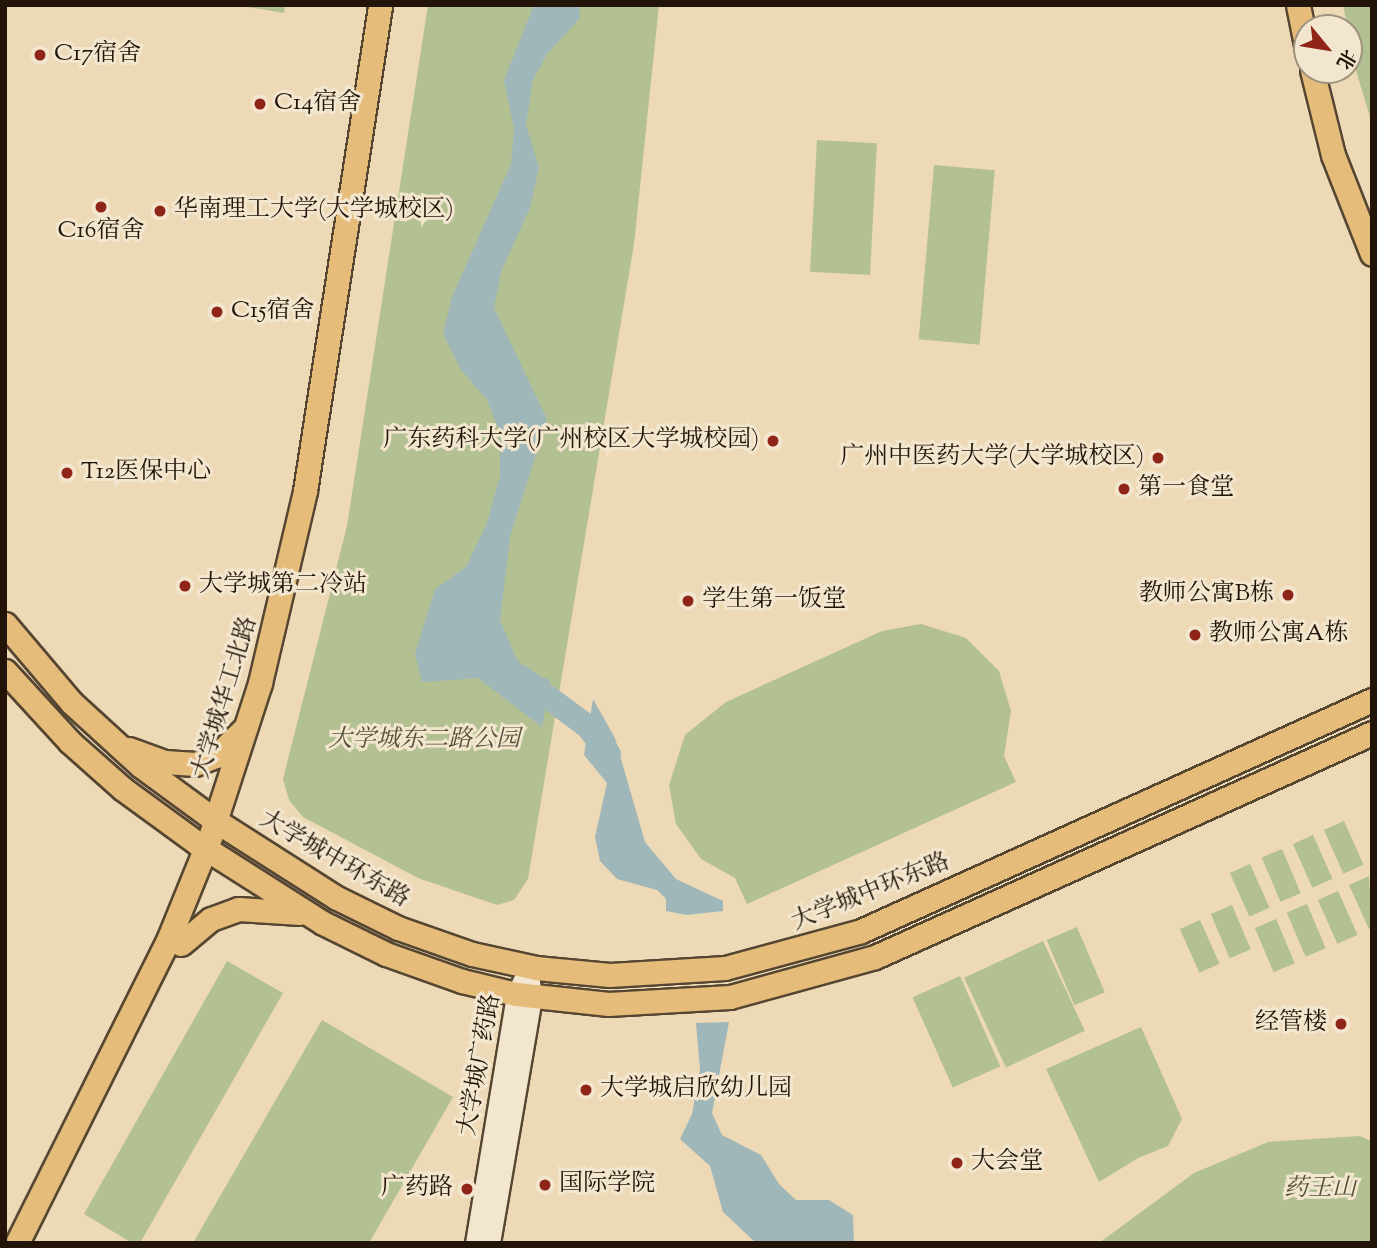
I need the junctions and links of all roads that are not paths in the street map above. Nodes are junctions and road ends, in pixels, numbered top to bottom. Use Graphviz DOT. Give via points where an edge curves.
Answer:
graph roads {
  1 [pos="380,5"];
  2 [pos="394,5"];
  3 [pos="1315,84"];
  4 [pos="1330,84"];
  5 [pos="1372,220"];
  6 [pos="1372,254"];
  7 [pos="5,624"];
  8 [pos="5,671"];
  9 [pos="1372,700"];
  10 [pos="248,724"];
  11 [pos="1372,733"];
  12 [pos="112,741"];
  13 [pos="221,825"];
  14 [pos="211,852"];
  15 [pos="311,916"];
  16 [pos="181,944"];
  17 [pos="529,967"];
  18 [pos="524,995"];
  19 [pos="17,1243"];
  20 [pos="32,1243"];
  21 [pos="475,1243"];
  22 [pos="490,1243"];
  1 -- 10 [label="main road, 大学城华工北路" via="305,491"];
  2 -- 13 [label="main road, 大学城华工北路" via="309,543 273,687"];
  3 -- 6 [label="main road" via="1333,155"];
  4 -- 5 [label="main road" via="1346,150"];
  7 -- 12 [label="main road, 大学城中环东路" via="52,682"];
  8 -- 14 [label="main road" via="107,775"];
  9 -- 17 [label="main road, 大学城中环东路" via="824,944 766,960 670,975"];
  10 -- 12 [label="main road" via="224,751 195,764 165,762"];
  10 -- 13 [label="main road, 大学城华工北路"];
  11 -- 18 [label="main road" via="875,957 832,971 751,992 672,1004 608,1004"];
  12 -- 13 [label="main road, 大学城中环东路"];
  13 -- 14 [label="main road, 大学城华工北路"];
  13 -- 17 [label="main road, 大学城中环东路" via="337,898 387,923 454,948"];
  14 -- 15 [label="main road"];
  14 -- 16 [label="main road, 大学城华工北路"];
  14 -- 19 [label="main road, 大学城华工北路"];
  15 -- 16 [label="main road" via="238,909 211,919"];
  15 -- 18 [label="main road" via="386,954"];
  16 -- 20 [label="main road, 大学城华工北路"];
  17 -- 18 [label="street, 大学城广药路"];
  18 -- 21 [label="street, 大学城广药路"];
  18 -- 22 [label="street, 大学城广药路"];
}
